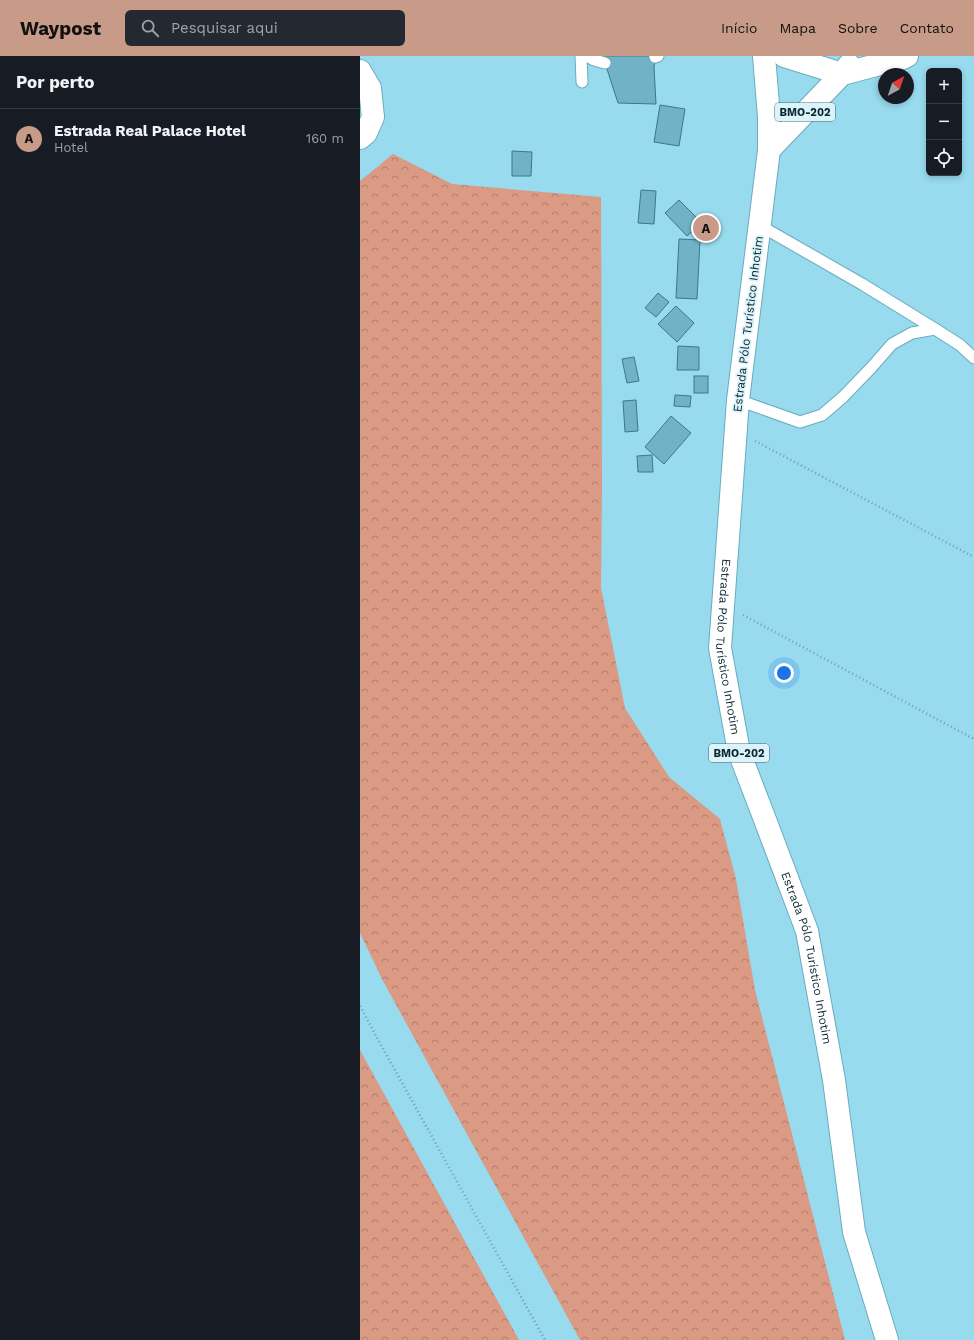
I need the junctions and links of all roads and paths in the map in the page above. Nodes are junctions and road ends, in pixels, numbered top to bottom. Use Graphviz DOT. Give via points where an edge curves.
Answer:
graph roads {
  1 [pos="581,56"];
  2 [pos="587,56"];
  3 [pos="764,56"];
  4 [pos="784,56"];
  5 [pos="853,56"];
  6 [pos="907,56"];
  7 [pos="605,63"];
  8 [pos="360,71"];
  9 [pos="842,74"];
  10 [pos="582,82"];
  11 [pos="363,135"];
  12 [pos="769,150"];
  13 [pos="759,225"];
  14 [pos="935,329"];
  15 [pos="974,358"];
  16 [pos="738,400"];
  17 [pos="736,431"];
  18 [pos="974,557"];
  19 [pos="723,604"];
  20 [pos="974,739"];
  21 [pos="360,1006"];
  22 [pos="545,1340"];
  23 [pos="887,1340"];
  1 -- 10 [label="lane"];
  2 -- 7 [label="lane"];
  3 -- 12 [label="main road, Estrada Pólo Turístico Inhotim / BMO-202"];
  4 -- 9 [label="main road"];
  5 -- 9 [label="main road"];
  6 -- 9 [label="main road"];
  8 -- 11 [label="main road" via="370,88 373,117"];
  9 -- 12 [label="main road, BMO-202"];
  12 -- 13 [label="main road, Estrada Pólo Turístico Inhotim / BMO-202"];
  13 -- 14 [label="lane"];
  13 -- 16 [label="main road, Estrada Pólo Turístico Inhotim / BMO-202"];
  14 -- 15 [label="lane" via="960,345"];
  14 -- 16 [label="lane" via="912,333 892,344 822,415 800,422"];
  16 -- 17 [label="main road, Estrada Pólo Turístico Inhotim / BMO-202"];
  17 -- 18 [label="path"];
  17 -- 19 [label="main road, Estrada Pólo Turístico Inhotim / BMO-202"];
  19 -- 20 [label="path"];
  19 -- 23 [label="main road, Estrada Pólo Turístico Inhotim / BMO-202" via="720,648 739,752 807,931 834,1080 854,1232"];
  21 -- 22 [label="path"];
}
